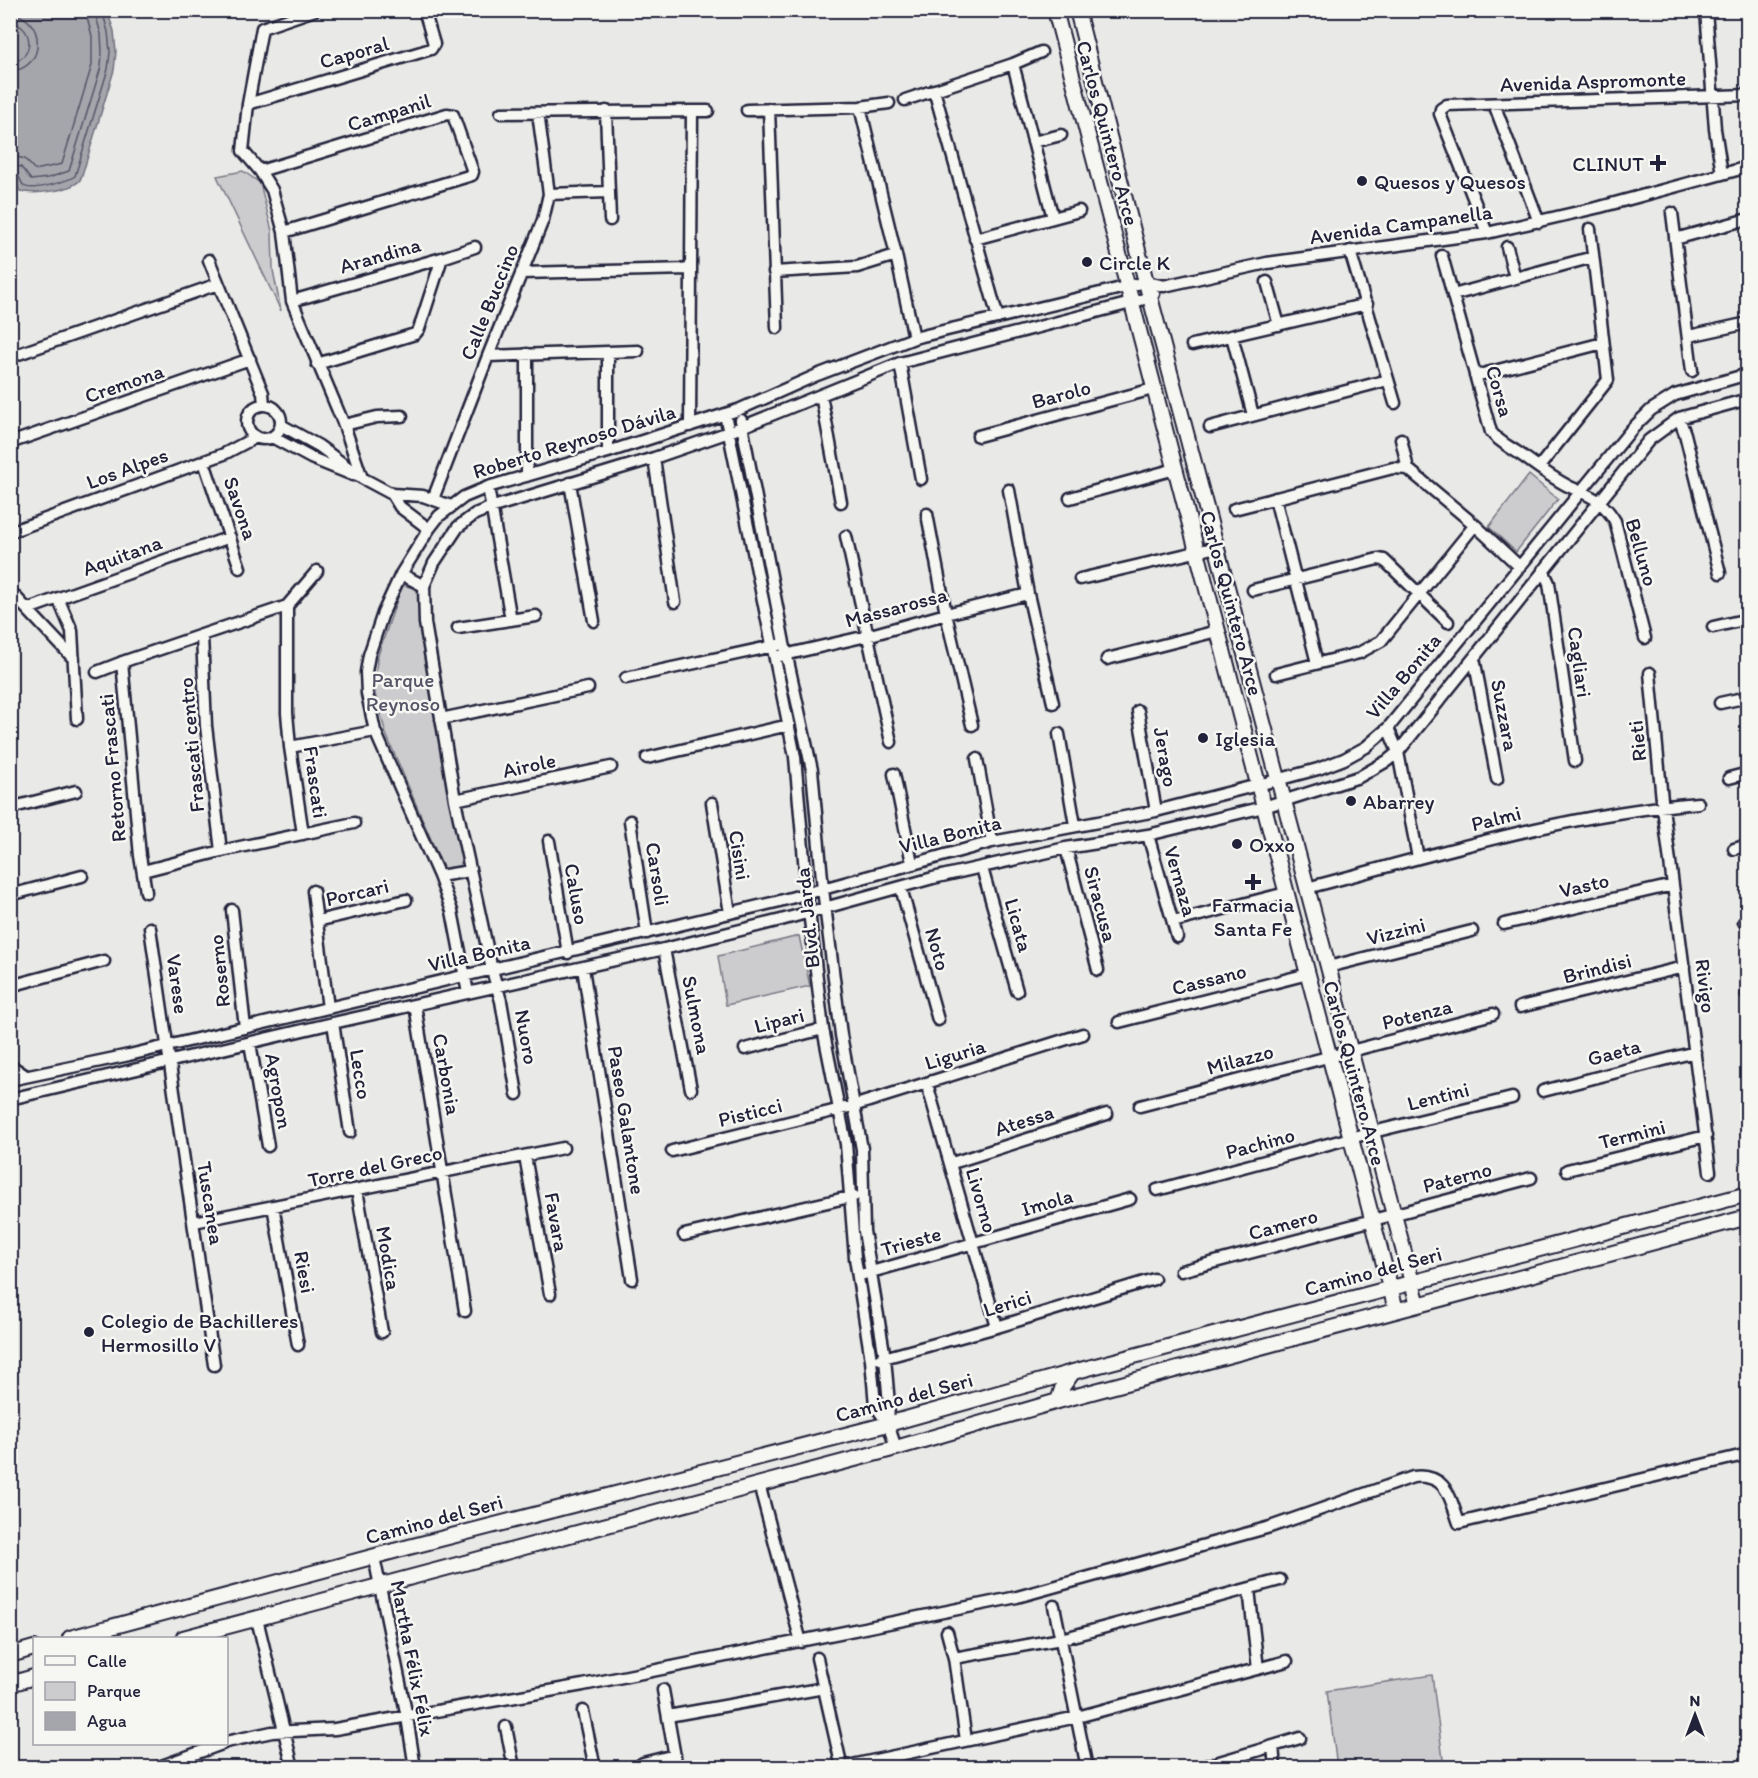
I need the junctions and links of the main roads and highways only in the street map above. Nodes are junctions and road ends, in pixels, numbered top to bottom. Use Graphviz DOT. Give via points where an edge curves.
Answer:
graph roads {
  1 [pos="1055,10"];
  2 [pos="1077,10"];
  3 [pos="1085,40"];
  4 [pos="1064,45"];
  5 [pos="1748,1194"];
  6 [pos="1748,1217"];
  7 [pos="1412,1282"];
  8 [pos="1390,1288"];
  9 [pos="1418,1305"];
  10 [pos="1396,1310"];
  11 [pos="1073,1372"];
  12 [pos="1058,1401"];
  13 [pos="74,1637"];
  14 [pos="187,1637"];
  15 [pos="33,1648"];
  16 [pos="10,1654"];
  17 [pos="33,1677"];
  18 [pos="10,1684"];
  1 -- 4 [label="main road, Carlos Quintero Arce"];
  2 -- 3 [label="main road, Carlos Quintero Arce"];
  3 -- 4 [label="main road"];
  3 -- 7 [label="main road, Carlos Quintero Arce"];
  4 -- 8 [label="main road, Carlos Quintero Arce"];
  5 -- 7 [label="main road, Camino del Seri"];
  6 -- 9 [label="main road, Camino del Seri"];
  7 -- 8 [label="main road, Camino del Seri"];
  7 -- 9 [label="main road, Carlos Quintero Arce"];
  8 -- 10 [label="main road, Carlos Quintero Arce"];
  8 -- 11 [label="main road, Camino del Seri"];
  9 -- 10 [label="main road, Camino del Seri"];
  10 -- 12 [label="main road, Camino del Seri"];
  11 -- 12 [label="main road"];
  11 -- 13 [label="main road, Camino del Seri"];
  12 -- 14 [label="main road, Camino del Seri" via="896,1448"];
  15 -- 16 [label="main road"];
  17 -- 18 [label="main road"];
}
